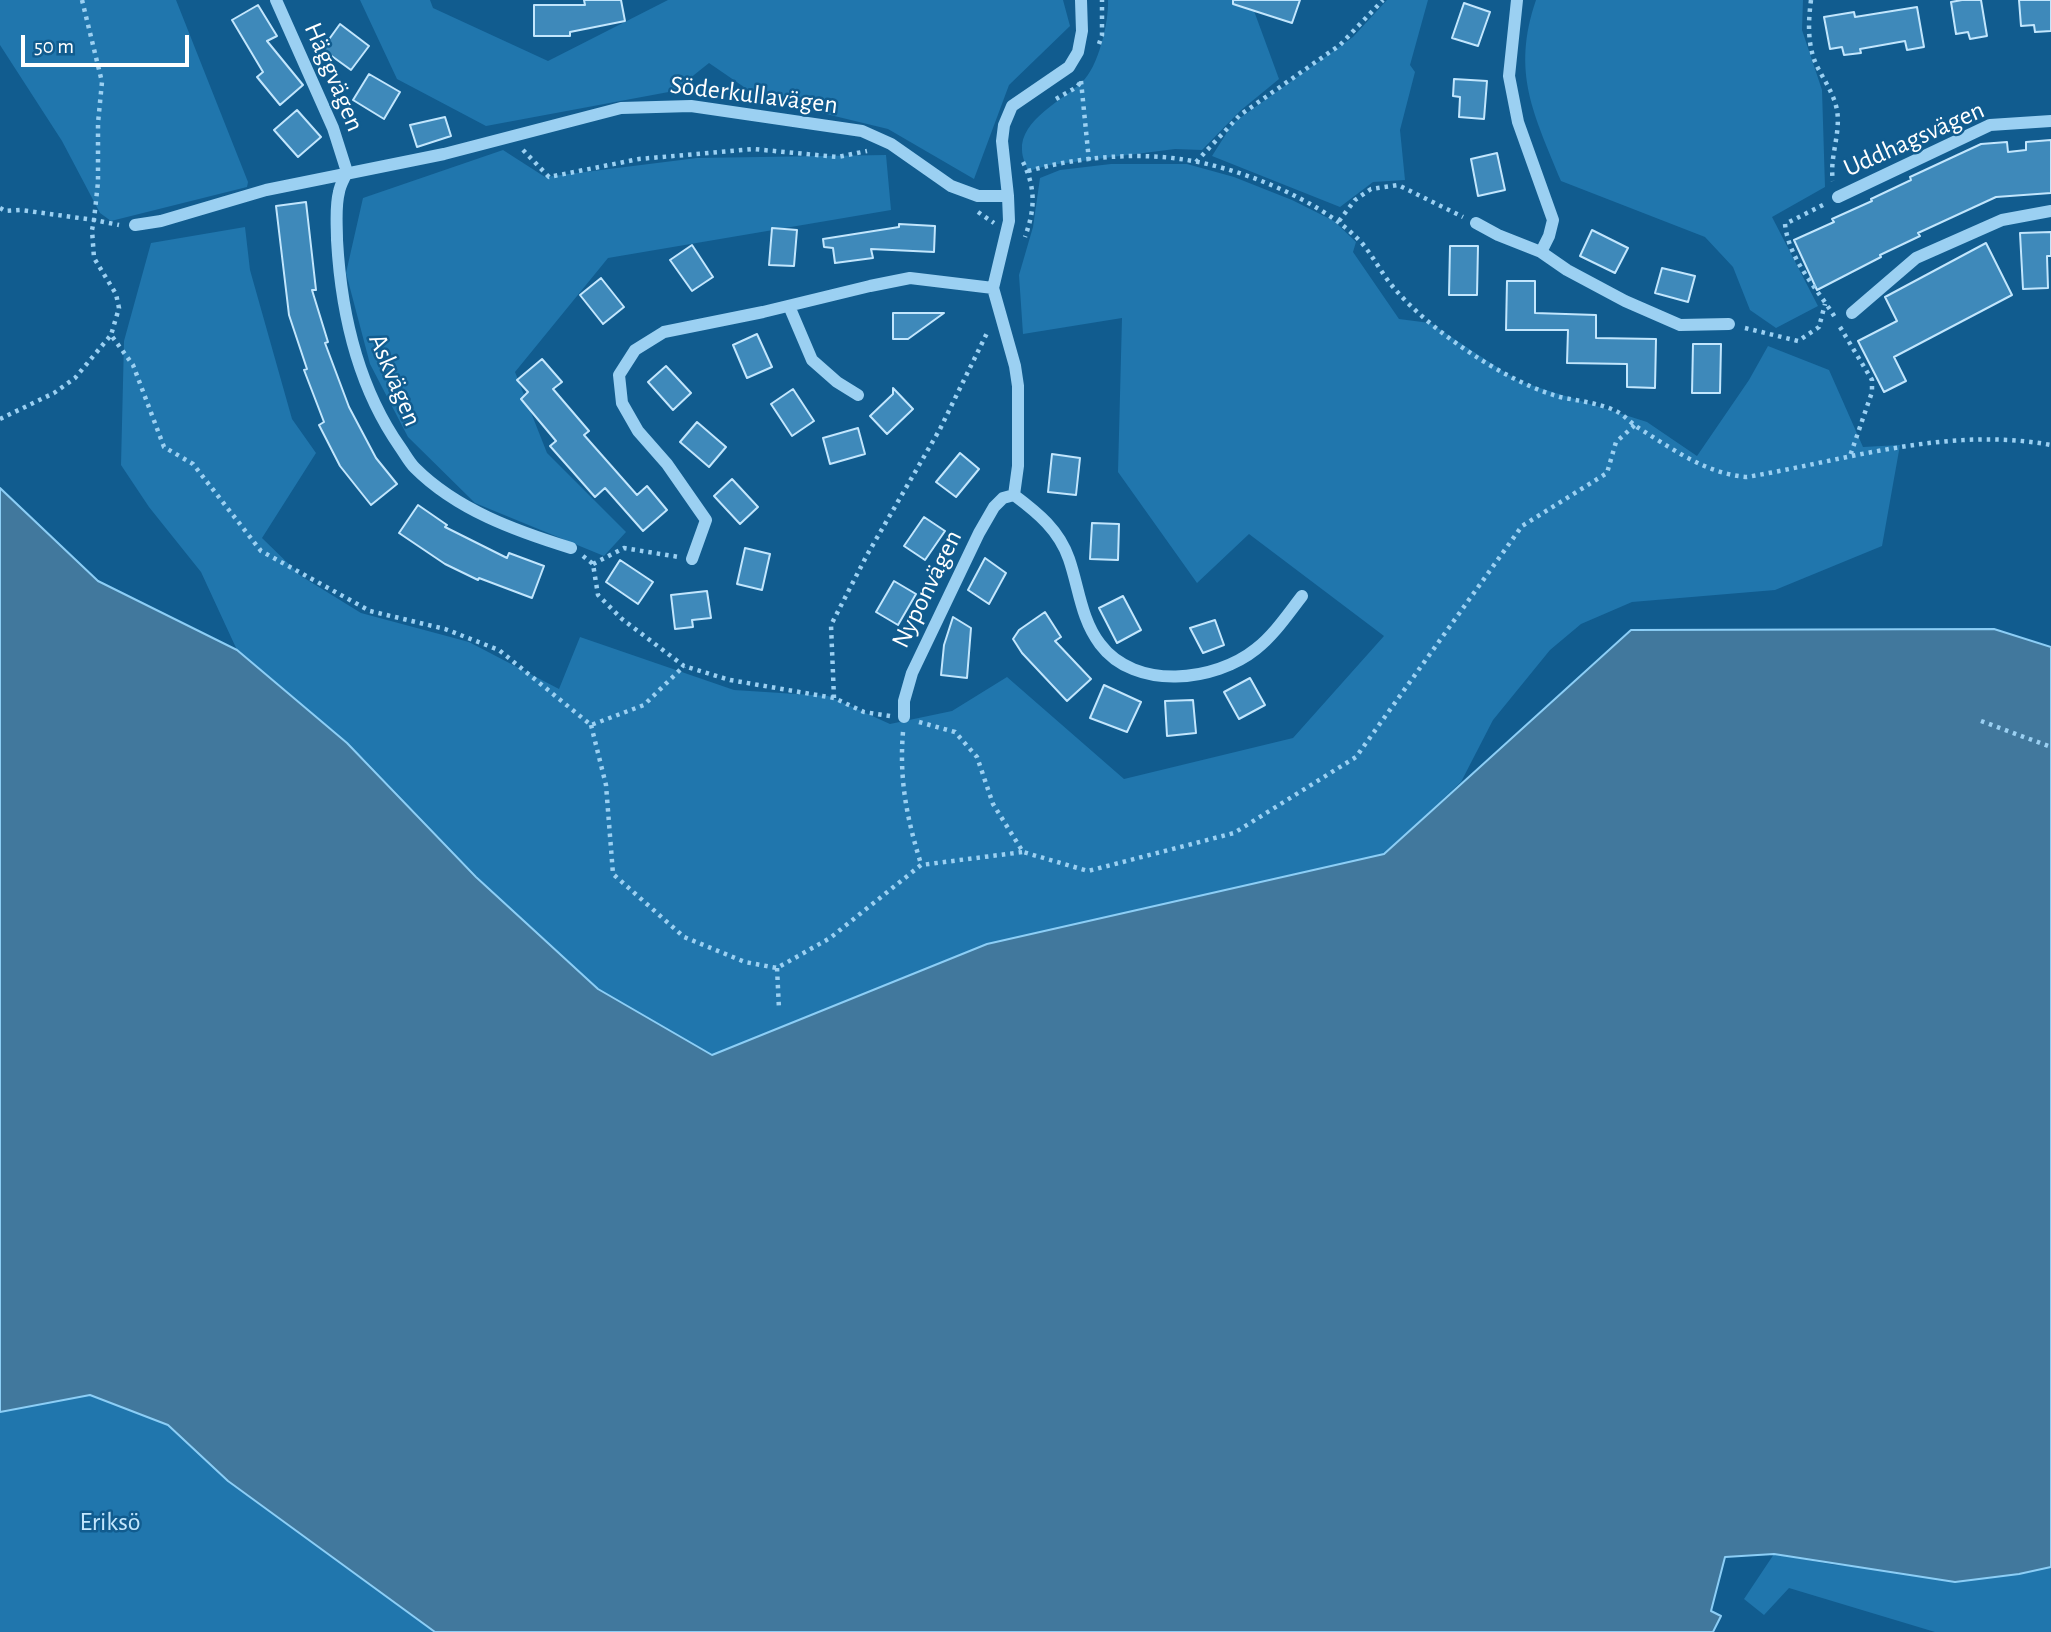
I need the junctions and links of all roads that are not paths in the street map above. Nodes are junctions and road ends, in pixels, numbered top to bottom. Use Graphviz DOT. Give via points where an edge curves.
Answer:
graph roads {
  1 [pos="276,0"];
  2 [pos="1081,0"];
  3 [pos="1517,0"];
  4 [pos="2051,121"];
  5 [pos="347,172"];
  6 [pos="1008,196"];
  7 [pos="1838,197"];
  8 [pos="2051,211"];
  9 [pos="1476,223"];
  10 [pos="135,225"];
  11 [pos="1541,252"];
  12 [pos="993,288"];
  13 [pos="789,306"];
  14 [pos="1852,313"];
  15 [pos="1729,324"];
  16 [pos="858,395"];
  17 [pos="1014,495"];
  18 [pos="571,548"];
  19 [pos="692,558"];
  20 [pos="1302,596"];
  21 [pos="904,717"];
  1 -- 5 [label="street, Häggvägen" via="333,128"];
  2 -- 6 [label="street" via="1082,31 1069,67 1012,106 1004,125"];
  3 -- 11 [label="street" via="1509,76 1518,122 1553,220"];
  4 -- 7 [label="street, Uddhagsvägen" via="1990,125"];
  5 -- 6 [label="street, Söderkullavägen" via="394,165 621,108 691,106 862,131 891,144 951,186 978,196"];
  5 -- 10 [label="street, Söderkullavägen"];
  5 -- 18 [label="street, Askvägen" via="339,192 337,219 343,295 362,372 393,437 414,468 451,497 528,534"];
  6 -- 12 [label="street" via="1009,220"];
  8 -- 14 [label="street" via="2002,219 1916,258"];
  9 -- 11 [label="street"];
  11 -- 15 [label="street" via="1567,271 1680,325"];
  12 -- 13 [label="street" via="910,278"];
  12 -- 17 [label="street" via="1016,366 1018,466"];
  13 -- 16 [label="street" via="812,360"];
  13 -- 19 [label="street" via="664,332 635,351 619,375 622,402 638,431 706,520"];
  17 -- 20 [label="street" via="1051,526 1061,542 1089,625 1101,645 1136,670 1185,675 1239,660 1257,648"];
  17 -- 21 [label="street, Nyponvägen" via="994,507 979,533 912,673"];
}
